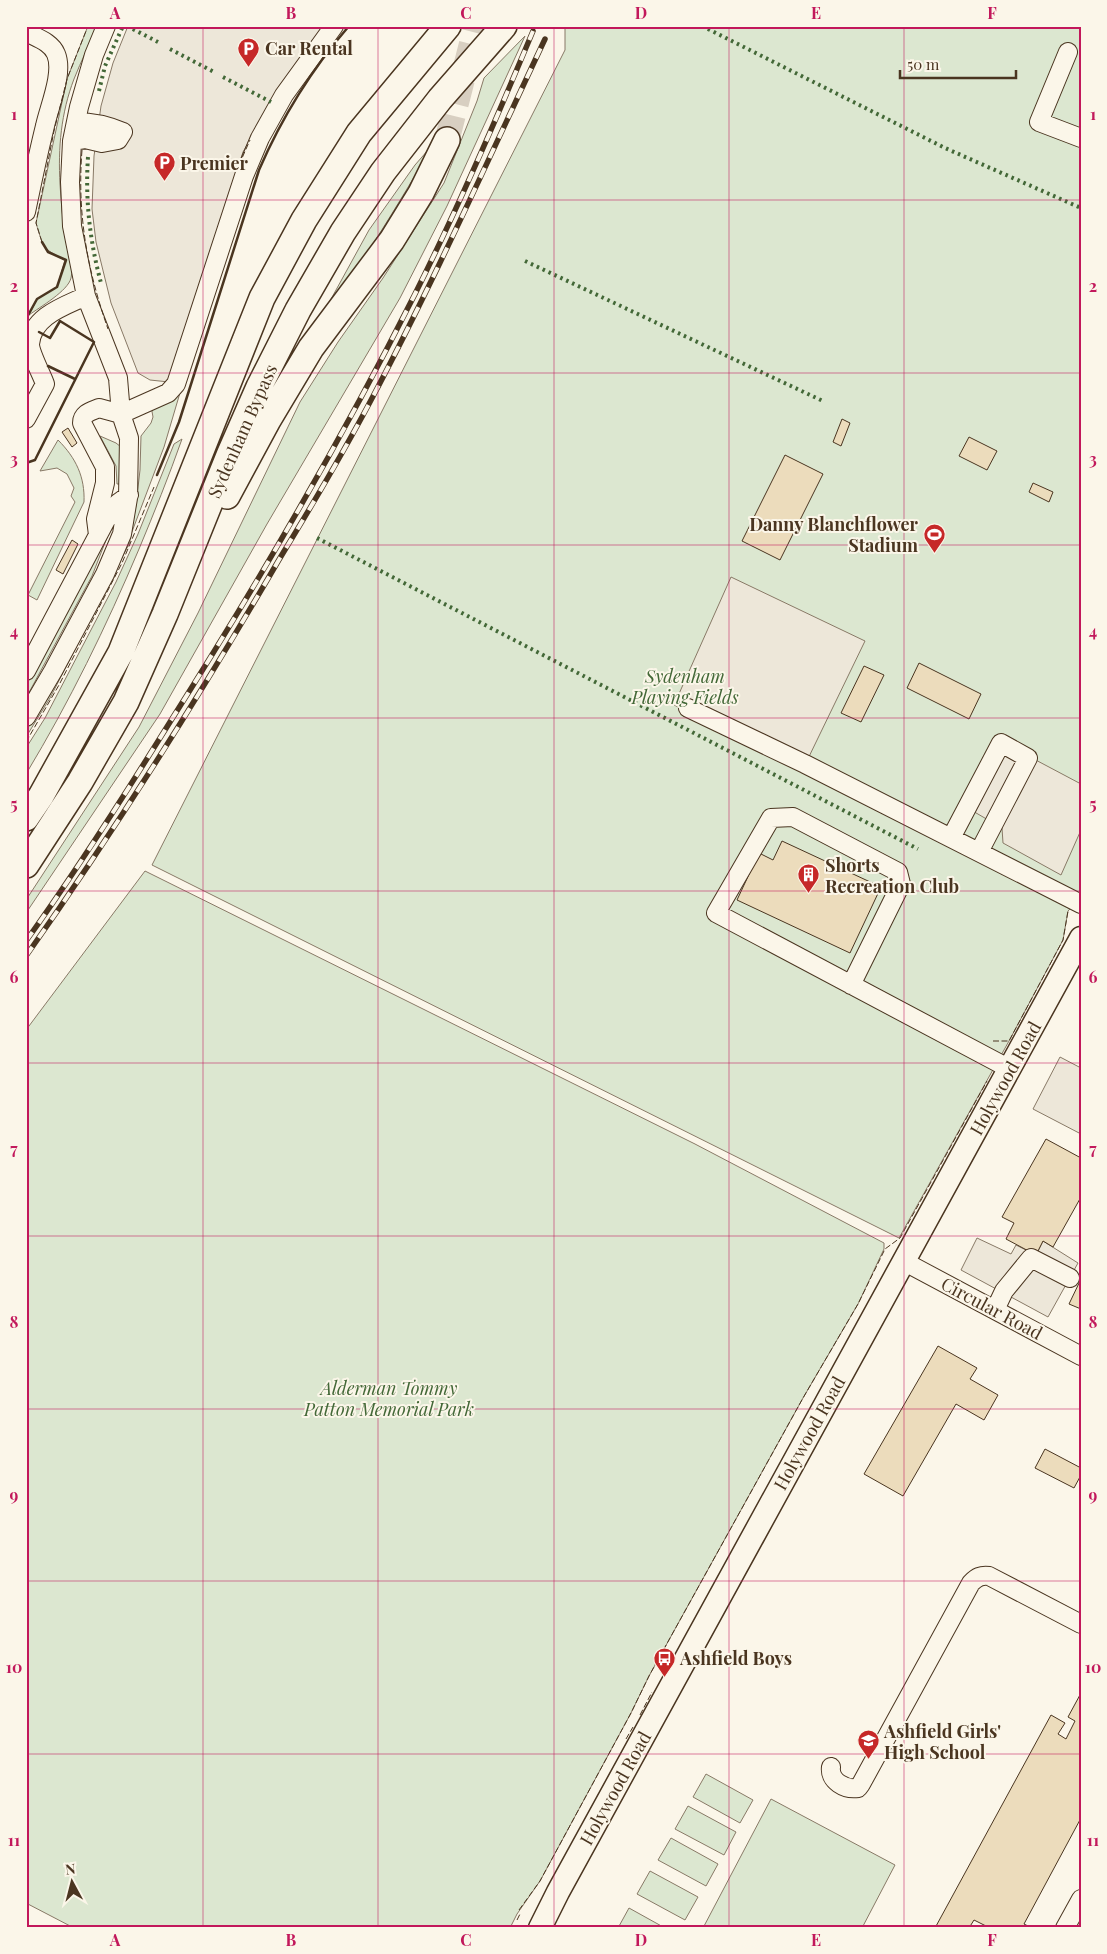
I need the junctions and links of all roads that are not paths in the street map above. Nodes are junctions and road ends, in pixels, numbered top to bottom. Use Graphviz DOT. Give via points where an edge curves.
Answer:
graph roads {
  1 [pos="106,26"];
  2 [pos="334,26"];
  3 [pos="448,26"];
  4 [pos="504,26"];
  5 [pos="26,32"];
  6 [pos="1068,52"];
  7 [pos="74,131"];
  8 [pos="120,136"];
  9 [pos="1081,138"];
  10 [pos="447,140"];
  11 [pos="26,212"];
  12 [pos="86,296"];
  13 [pos="121,414"];
  14 [pos="26,419"];
  15 [pos="129,495"];
  16 [pos="201,528"];
  17 [pos="98,535"];
  18 [pos="26,671"];
  19 [pos="688,708"];
  20 [pos="26,717"];
  21 [pos="26,818"];
  22 [pos="951,838"];
  23 [pos="980,852"];
  24 [pos="26,866"];
  25 [pos="1081,904"];
  26 [pos="1081,938"];
  27 [pos="851,985"];
  28 [pos="1010,1069"];
  29 [pos="902,1261"];
  30 [pos="1070,1278"];
  31 [pos="995,1310"];
  32 [pos="1081,1356"];
  33 [pos="1081,1624"];
  34 [pos="831,1767"];
  35 [pos="1081,1899"];
  36 [pos="540,1928"];
  37 [pos="1066,1928"];
  1 -- 7 [label="street" via="94,54"];
  2 -- 13 [label="street" via="284,95 260,138 244,176 176,384 168,393"];
  3 -- 21 [label="highway, Sydenham Bypass" via="359,133 304,220 262,298 121,652"];
  4 -- 16 [label="highway, Sydenham Bypass" via="434,106 383,172 343,232 259,387"];
  5 -- 11 [label="street" via="51,45 57,56 58,70"];
  6 -- 9 [label="street" via="1039,122"];
  7 -- 8 [label="street" via="85,139 102,143"];
  7 -- 12 [label="street" via="70,182 72,226"];
  10 -- 16 [label="highway" via="421,193 392,240 311,348 228,494"];
  12 -- 13 [label="street" via="118,378"];
  12 -- 14 [label="street" via="54,310 40,321 35,330 30,345 45,384"];
  13 -- 15 [label="street" via="129,438"];
  13 -- 17 [label="street" via="100,408 84,414 82,419 105,467 105,483 96,519"];
  15 -- 17 [label="street" via="118,503"];
  15 -- 20 [label="street" via="122,534 105,574"];
  16 -- 24 [label="highway, Sydenham Bypass" via="126,702"];
  17 -- 18 [label="street"];
  19 -- 22 [label="street"];
  22 -- 23 [label="street"];
  22 -- 23 [label="street" via="1001,743 1028,758"];
  23 -- 25 [label="street"];
  26 -- 28 [label="main road, Holywood Road"];
  27 -- 27 [label="street" via="900,884 898,872 793,817 771,818 716,913"];
  27 -- 28 [label="street"];
  28 -- 29 [label="main road, Holywood Road"];
  29 -- 31 [label="street, Circular Road"];
  29 -- 36 [label="main road, Holywood Road"];
  30 -- 31 [label="street" via="1031,1258 1004,1291"];
  31 -- 32 [label="street, Circular Road"];
  33 -- 34 [label="street" via="989,1576 976,1578 858,1788 846,1788 832,1779"];
  35 -- 37 [label="street"];
}
